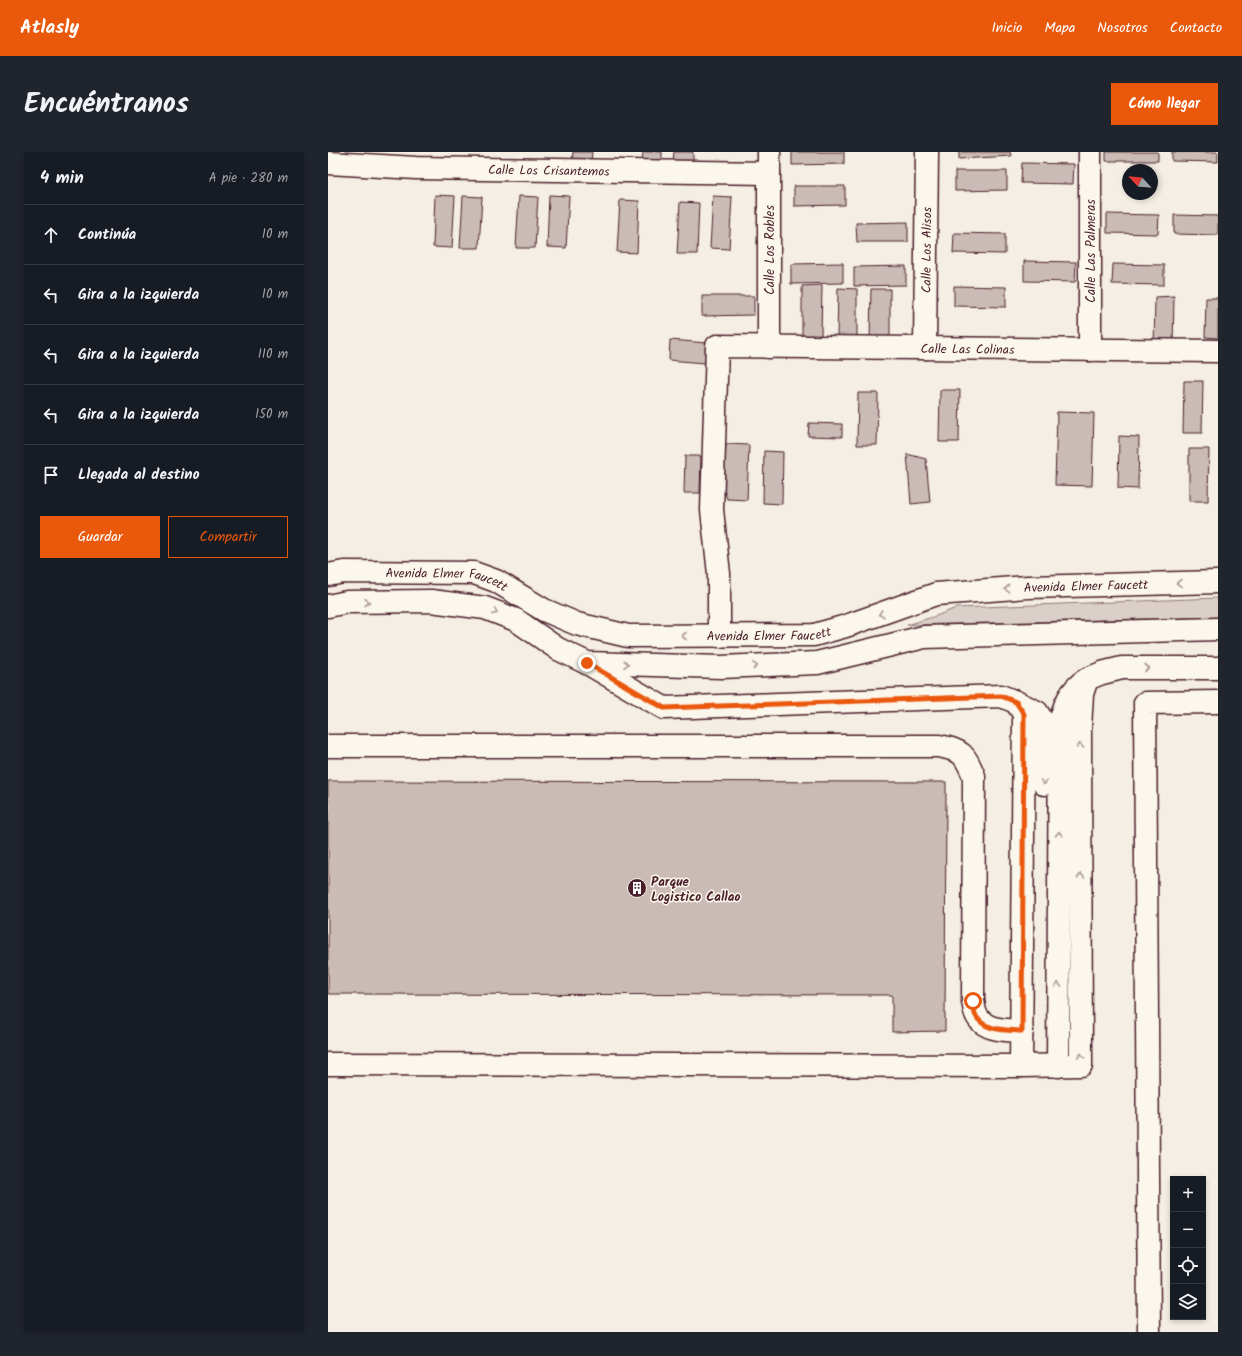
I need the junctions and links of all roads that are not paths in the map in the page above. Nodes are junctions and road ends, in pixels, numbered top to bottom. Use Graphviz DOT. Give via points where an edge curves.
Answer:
graph roads {
  1 [pos="927,152"];
  2 [pos="1090,152"];
  3 [pos="769,162"];
  4 [pos="328,163"];
  5 [pos="769,347"];
  6 [pos="925,348"];
  7 [pos="1090,350"];
  8 [pos="1218,351"];
  9 [pos="328,575"];
  10 [pos="1218,582"];
  11 [pos="328,606"];
  12 [pos="1218,629"];
  13 [pos="719,636"];
  14 [pos="587,663"];
  15 [pos="1218,668"];
  16 [pos="1016,702"];
  17 [pos="1218,702"];
  18 [pos="328,746"];
  19 [pos="1022,1031"];
  20 [pos="328,1064"];
  21 [pos="1021,1066"];
  22 [pos="1051,1066"];
  23 [pos="1149,1332"];
  1 -- 6 [label="main road, Calle Los Alisos"];
  2 -- 7 [label="main road, Calle Las Palmeras"];
  3 -- 4 [label="main road, Calle Los Crisantemos" via="416,168"];
  3 -- 5 [label="main road, Calle Los Robles"];
  5 -- 6 [label="main road, Calle Las Colinas"];
  5 -- 13 [label="main road, Calle Las Colinas" via="716,346 712,510 719,574"];
  6 -- 7 [label="main road, Calle Las Colinas"];
  7 -- 8 [label="main road, Calle Las Colinas"];
  13 -- 9 [label="main road, Avenida Elmer Faucett, one-way" via="628,636 577,624 544,610 496,581 474,573 344,572"];
  10 -- 13 [label="main road, Avenida Elmer Faucett, one-way" via="1028,587 936,594 814,635"];
  11 -- 14 [label="main road, Avenida Elmer Faucett, one-way" via="347,602 431,601 485,608 516,620 558,649"];
  14 -- 12 [label="main road, Avenida Elmer Faucett, one-way" via="721,667 817,663 924,637"];
  14 -- 16 [label="main road" via="664,708 1001,696"];
  22 -- 15 [label="main road, one-way" via="1081,1065 1080,728 1082,694 1087,679 1122,668"];
  16 -- 19 [label="main road" via="1024,714"];
  16 -- 22 [label="main road, one-way" via="1037,712 1043,722"];
  17 -- 23 [label="main road" via="1145,703"];
  18 -- 19 [label="main road" via="939,746 957,750 967,760 974,776 973,1001 976,1015 982,1024 1000,1030"];
  19 -- 21 [label="main road"];
  20 -- 21 [label="main road"];
  21 -- 22 [label="main road"];
}
